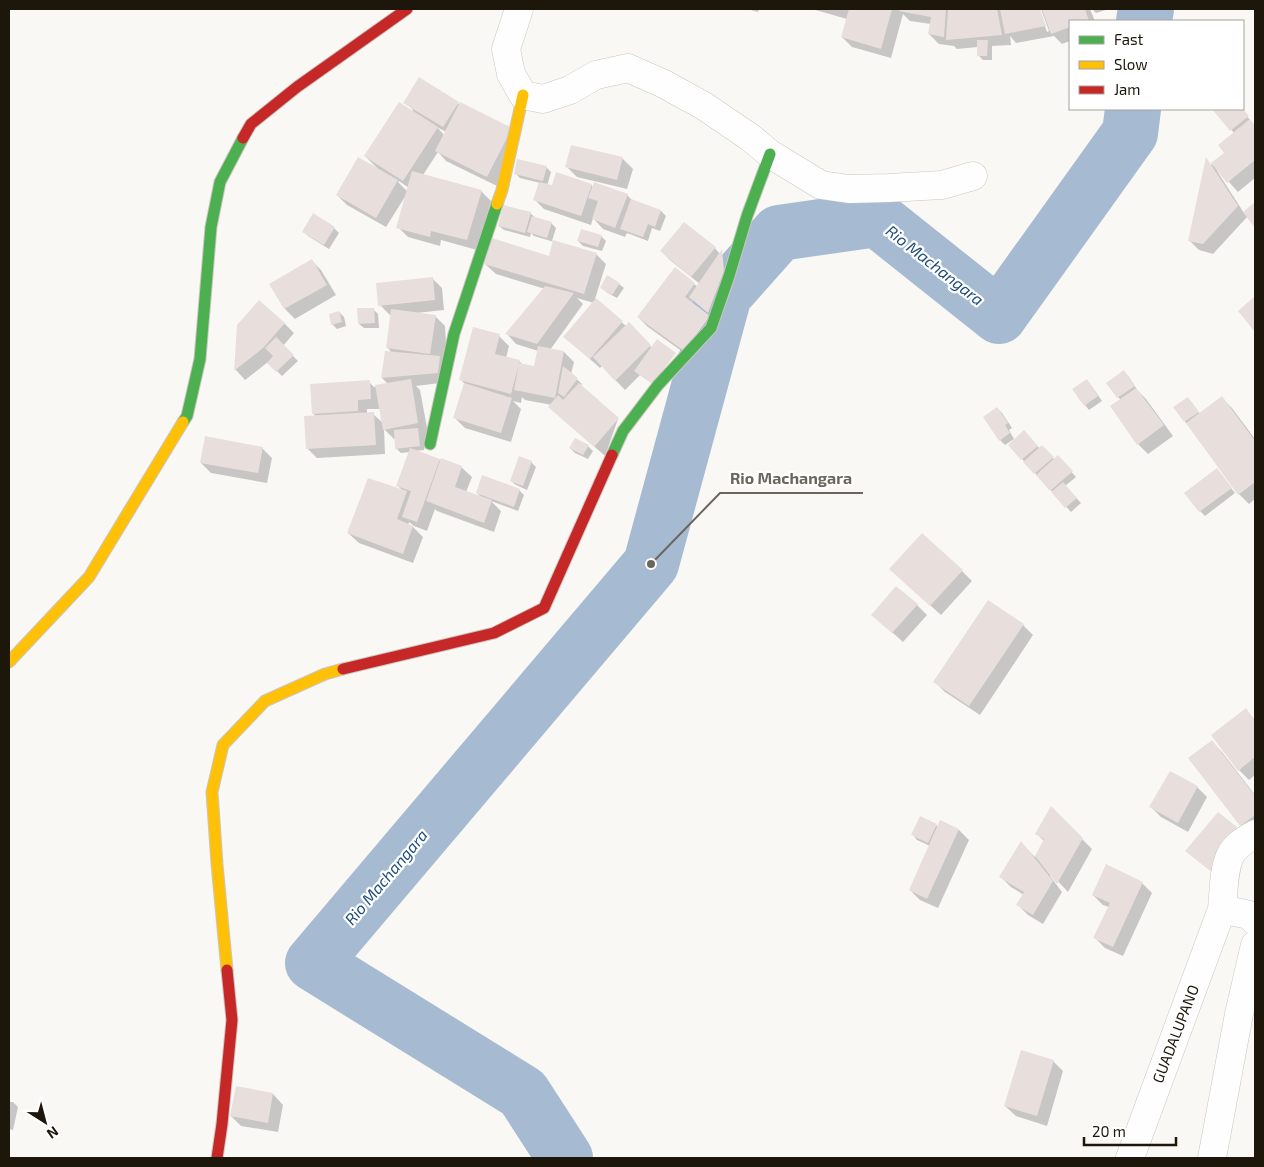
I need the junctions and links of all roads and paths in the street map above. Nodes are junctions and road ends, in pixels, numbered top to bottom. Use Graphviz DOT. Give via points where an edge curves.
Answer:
graph roads {
  1 [pos="408,9"];
  2 [pos="519,9"];
  3 [pos="523,95"];
  4 [pos="770,154"];
  5 [pos="973,176"];
  6 [pos="430,444"];
  7 [pos="9,662"];
  8 [pos="1255,834"];
  9 [pos="1222,909"];
  10 [pos="1255,922"];
  11 [pos="1255,945"];
  12 [pos="1247,1010"];
  13 [pos="217,1158"];
  14 [pos="1130,1158"];
  15 [pos="1212,1158"];
  1 -- 7 [label="street" via="297,87 251,124 220,182 211,227 200,359 188,416 88,577"];
  2 -- 3 [label="street" via="506,49 511,74"];
  3 -- 4 [label="street" via="543,98 570,90 596,75 628,68 704,106"];
  3 -- 6 [label="street" via="502,190 454,334"];
  4 -- 5 [label="street" via="821,185 849,189 942,185"];
  4 -- 13 [label="street" via="711,328 658,385 623,431 544,608 494,633 325,674 265,701 223,745 212,792 232,1020"];
  8 -- 9 [label="street, GUADALUPANO" via="1232,853 1226,868"];
  9 -- 10 [label="street" via="1249,915"];
  9 -- 14 [label="street, GUADALUPANO"];
  11 -- 12 [label="street"];
  12 -- 15 [label="street"];
}
